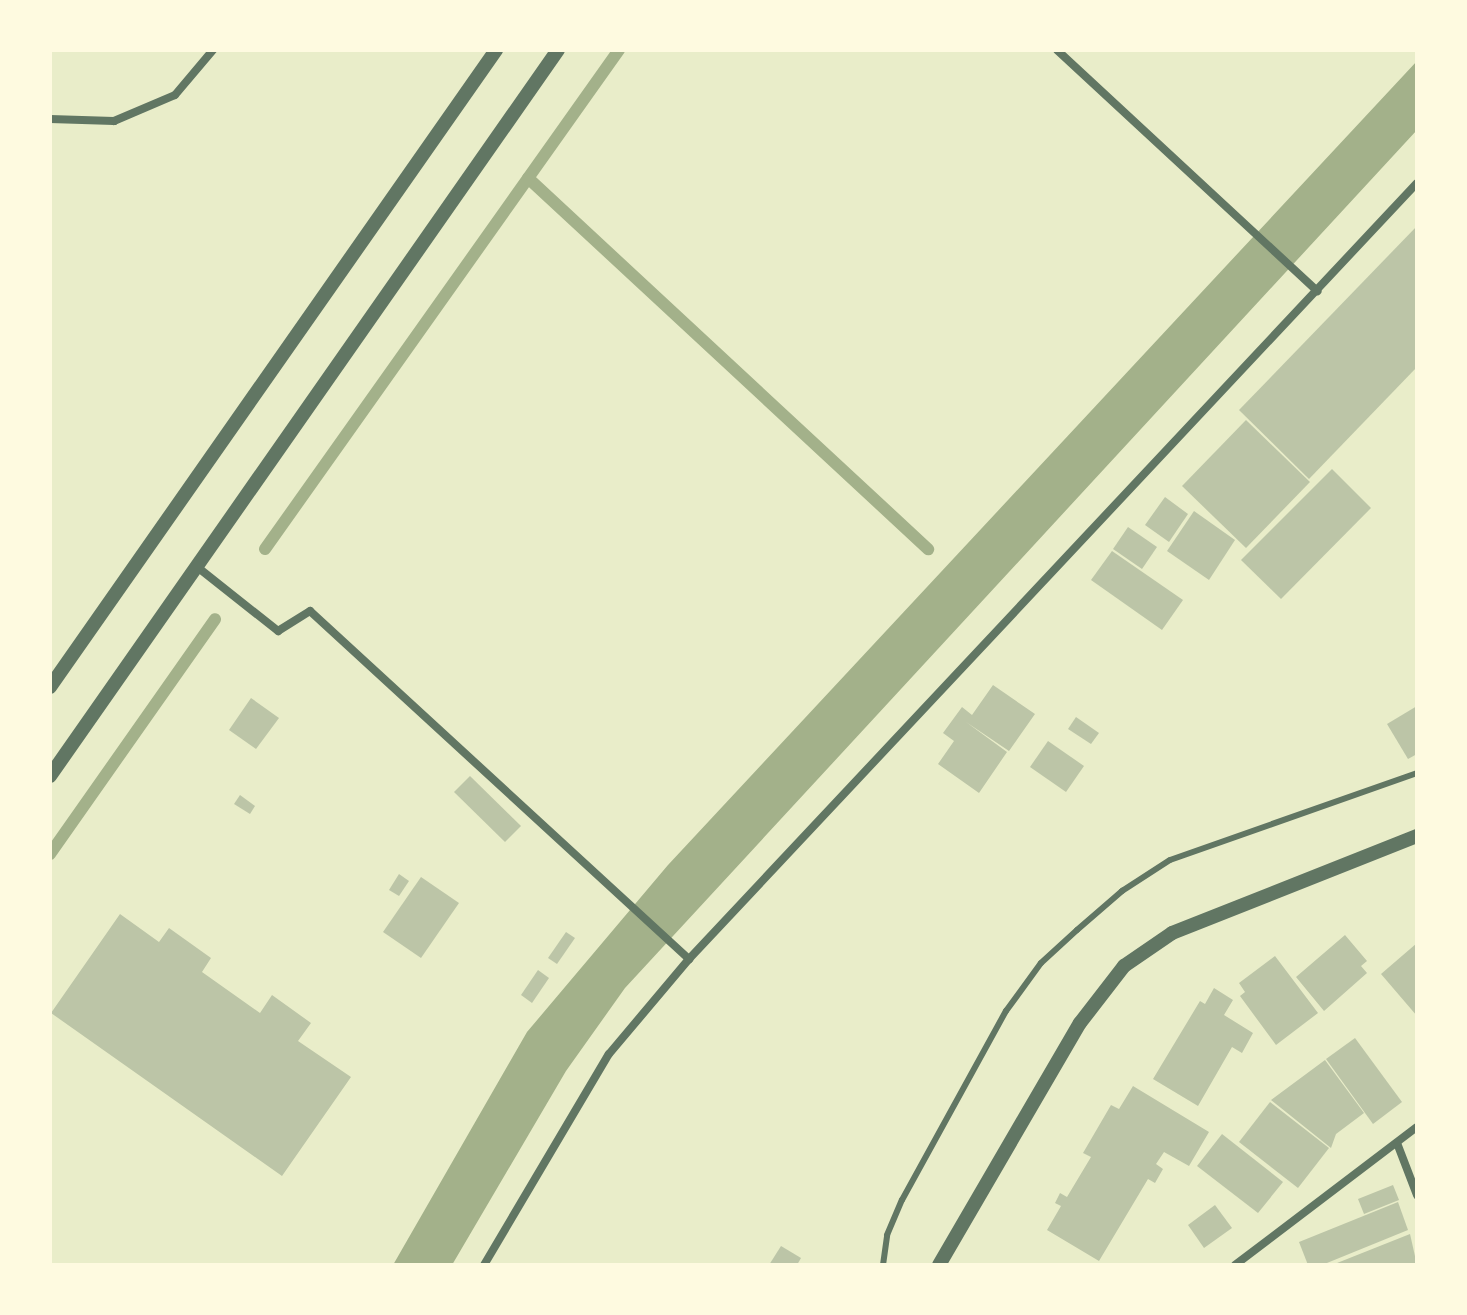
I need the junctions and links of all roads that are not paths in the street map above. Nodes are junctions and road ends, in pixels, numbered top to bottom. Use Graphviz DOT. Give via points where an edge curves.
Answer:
graph roads {
  1 [pos="213,50"];
  2 [pos="496,50"];
  3 [pos="558,50"];
  4 [pos="1057,50"];
  5 [pos="50,119"];
  6 [pos="1417,183"];
  7 [pos="1317,291"];
  8 [pos="196,566"];
  9 [pos="50,687"];
  10 [pos="1417,773"];
  11 [pos="50,776"];
  12 [pos="1417,836"];
  13 [pos="689,959"];
  14 [pos="1417,1127"];
  15 [pos="1397,1143"];
  16 [pos="1417,1195"];
  17 [pos="484,1265"];
  18 [pos="883,1265"];
  19 [pos="939,1265"];
  20 [pos="1235,1265"];
  1 -- 5 [label="street" via="175,95 114,121"];
  2 -- 9 [label="street"];
  3 -- 8 [label="street"];
  4 -- 7 [label="street"];
  6 -- 7 [label="street"];
  7 -- 13 [label="street"];
  8 -- 11 [label="street"];
  8 -- 13 [label="street" via="278,631 310,611"];
  10 -- 18 [label="lane" via="1170,860 1122,891 1041,963 999,1023 902,1200 887,1235"];
  12 -- 19 [label="street" via="1185,927 1124,966 1080,1023"];
  13 -- 17 [label="street" via="609,1054"];
  14 -- 15 [label="street"];
  15 -- 16 [label="street"];
  15 -- 20 [label="street"];
}
